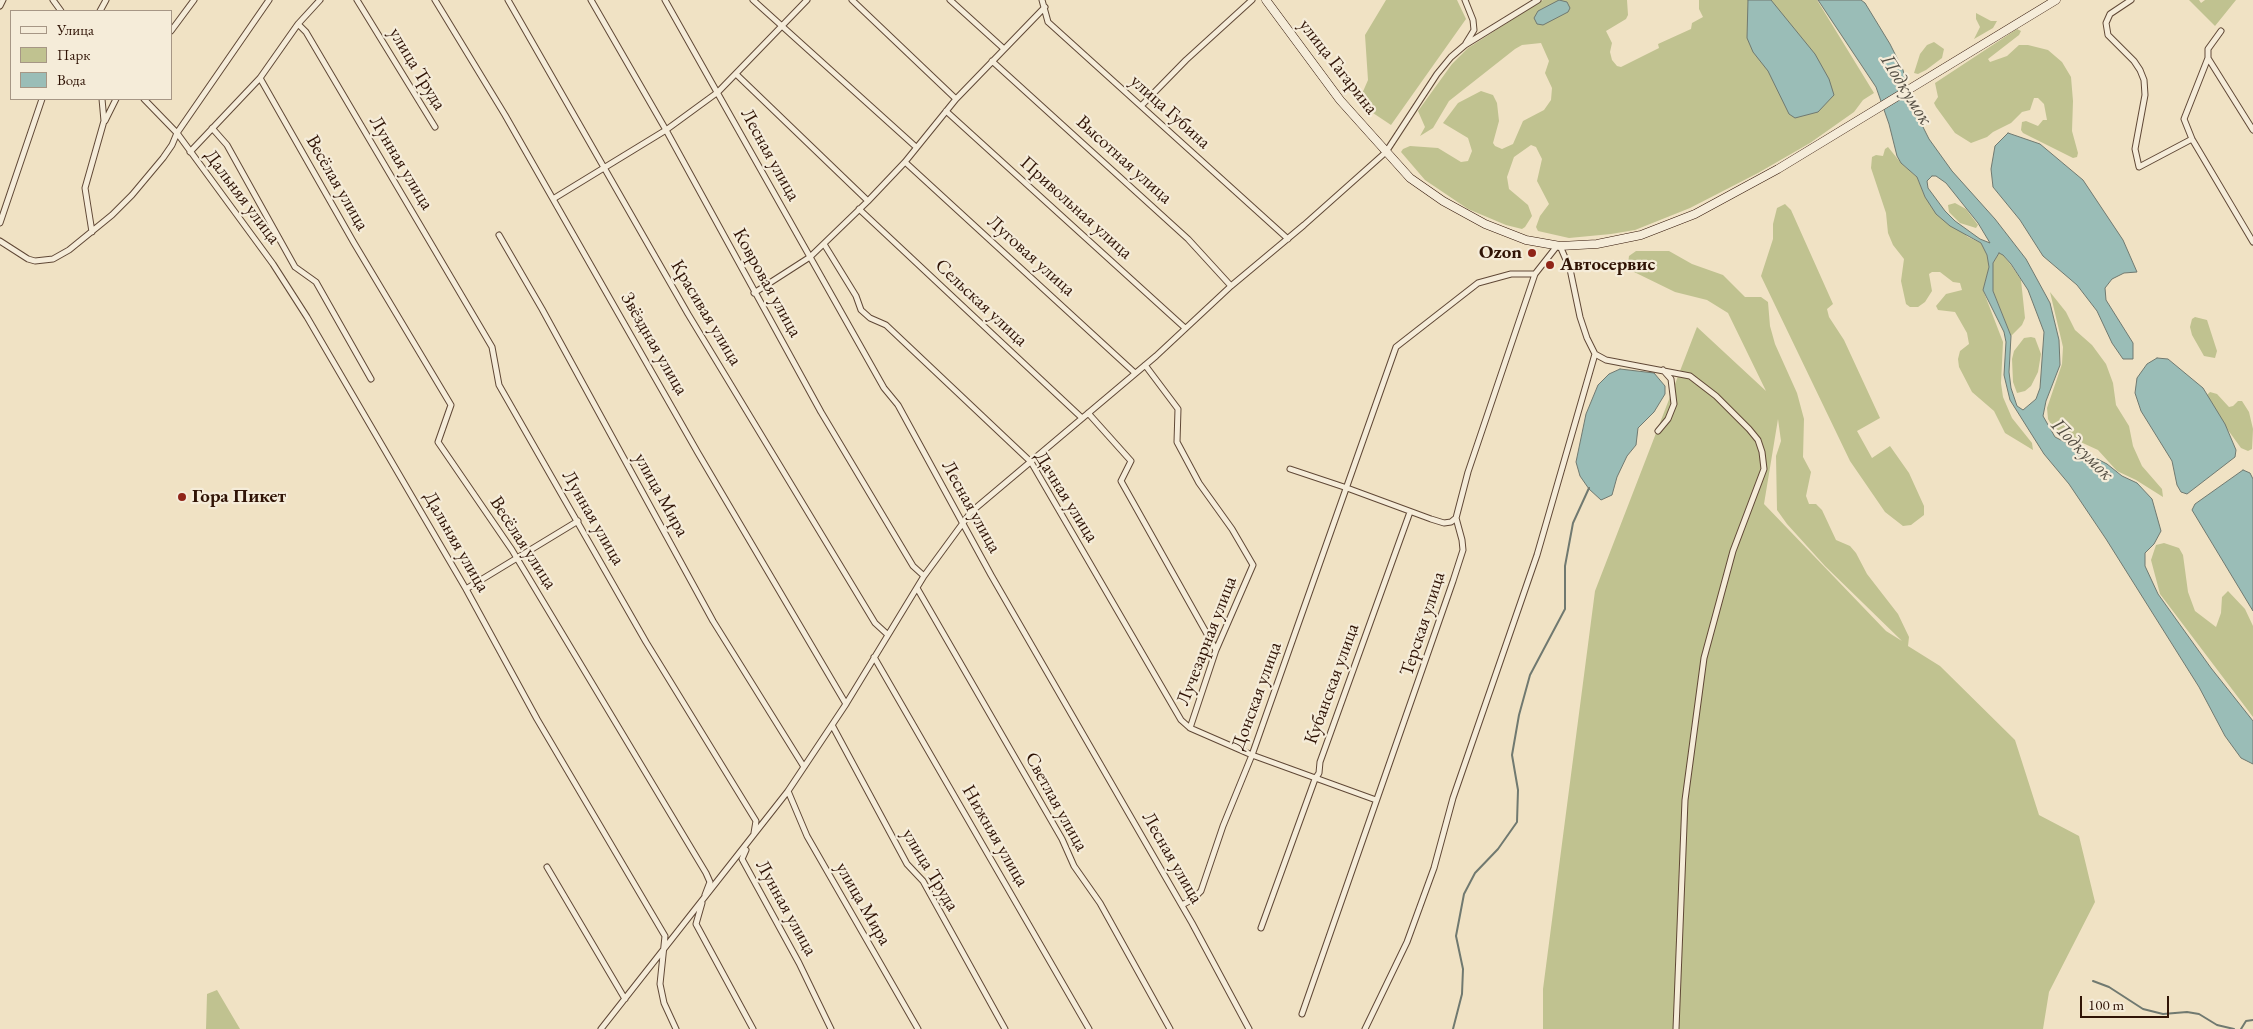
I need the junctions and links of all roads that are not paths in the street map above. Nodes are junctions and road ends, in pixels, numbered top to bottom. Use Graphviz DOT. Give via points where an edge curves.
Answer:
graph roads {
  1 [pos="3,0"];
  2 [pos="194,0"];
  3 [pos="268,0"];
  4 [pos="320,0"];
  5 [pos="357,0"];
  6 [pos="435,0"];
  7 [pos="508,0"];
  8 [pos="590,0"];
  9 [pos="665,0"];
  10 [pos="753,0"];
  11 [pos="807,0"];
  12 [pos="852,0"];
  13 [pos="950,0"];
  14 [pos="1042,0"];
  15 [pos="1252,0"];
  16 [pos="1266,0"];
  17 [pos="1465,0"];
  18 [pos="1538,0"];
  19 [pos="2056,0"];
  20 [pos="2131,0"];
  21 [pos="0,6"];
  22 [pos="1045,7"];
  23 [pos="298,24"];
  24 [pos="782,26"];
  25 [pos="172,30"];
  26 [pos="2221,31"];
  27 [pos="1465,45"];
  28 [pos="1003,48"];
  29 [pos="2208,58"];
  30 [pos="992,61"];
  31 [pos="736,74"];
  32 [pos="260,78"];
  33 [pos="718,92"];
  34 [pos="956,99"];
  35 [pos="42,100"];
  36 [pos="102,100"];
  37 [pos="115,100"];
  38 [pos="145,100"];
  39 [pos="1141,106"];
  40 [pos="946,111"];
  41 [pos="104,121"];
  42 [pos="212,128"];
  43 [pos="435,128"];
  44 [pos="666,130"];
  45 [pos="2253,130"];
  46 [pos="177,133"];
  47 [pos="2192,139"];
  48 [pos="916,147"];
  49 [pos="190,152"];
  50 [pos="1386,152"];
  51 [pos="905,162"];
  52 [pos="606,167"];
  53 [pos="553,199"];
  54 [pos="868,201"];
  55 [pos="859,209"];
  56 [pos="0,220"];
  57 [pos="92,232"];
  58 [pos="498,235"];
  59 [pos="1288,239"];
  60 [pos="0,241"];
  61 [pos="2253,242"];
  62 [pos="824,244"];
  63 [pos="1558,246"];
  64 [pos="810,257"];
  65 [pos="1535,274"];
  66 [pos="1231,286"];
  67 [pos="754,293"];
  68 [pos="1185,328"];
  69 [pos="1595,354"];
  70 [pos="1145,364"];
  71 [pos="1663,370"];
  72 [pos="1136,373"];
  73 [pos="371,379"];
  74 [pos="1088,413"];
  75 [pos="1082,418"];
  76 [pos="1658,431"];
  77 [pos="1031,462"];
  78 [pos="1290,469"];
  79 [pos="1347,488"];
  80 [pos="1410,512"];
  81 [pos="1456,518"];
  82 [pos="578,521"];
  83 [pos="962,523"];
  84 [pos="517,558"];
  85 [pos="924,576"];
  86 [pos="917,588"];
  87 [pos="466,589"];
  88 [pos="887,634"];
  89 [pos="1216,650"];
  90 [pos="874,657"];
  91 [pos="846,704"];
  92 [pos="832,725"];
  93 [pos="1190,728"];
  94 [pos="1252,755"];
  95 [pos="804,767"];
  96 [pos="1315,779"];
  97 [pos="788,791"];
  98 [pos="1376,800"];
  99 [pos="749,843"];
  100 [pos="547,867"];
  101 [pos="702,901"];
  102 [pos="1182,904"];
  103 [pos="1261,928"];
  104 [pos="666,947"];
  105 [pos="625,999"];
  106 [pos="1302,1014"];
  107 [pos="602,1029"];
  108 [pos="676,1029"];
  109 [pos="753,1029"];
  110 [pos="831,1029"];
  111 [pos="918,1029"];
  112 [pos="1004,1029"];
  113 [pos="1089,1029"];
  114 [pos="1170,1029"];
  115 [pos="1249,1029"];
  116 [pos="1365,1029"];
  117 [pos="1676,1029"];
  1 -- 21 [label="street"];
  2 -- 25 [label="street"];
  3 -- 46 [label="street"];
  4 -- 23 [label="street"];
  5 -- 43 [label="street, улица Труда"];
  6 -- 53 [label="street, Звёздная улица"];
  7 -- 52 [label="street, Красивая улица"];
  8 -- 44 [label="street, Ковровая улица"];
  9 -- 33 [label="street, Лесная улица"];
  10 -- 24 [label="street"];
  11 -- 24 [label="street"];
  12 -- 34 [label="street"];
  13 -- 28 [label="street"];
  14 -- 22 [label="street, улица Губина"];
  15 -- 39 [label="street"];
  16 -- 50 [label="street, улица Гагарина" via="1340,100"];
  17 -- 27 [label="street" via="1474,30"];
  18 -- 27 [label="street"];
  19 -- 63 [label="street, улица Гагарина" via="1778,169 1695,214 1641,235 1597,244"];
  20 -- 47 [label="street" via="2110,14 2106,23 2108,35 2134,61 2144,80 2145,95 2135,149 2139,167"];
  22 -- 28 [label="street"];
  22 -- 39 [label="street, улица Губина" via="1048,22"];
  23 -- 32 [label="street"];
  23 -- 82 [label="street, Лунная улица" via="306,32 492,347 499,385"];
  24 -- 31 [label="street"];
  24 -- 48 [label="street"];
  26 -- 29 [label="street" via="2208,50"];
  27 -- 50 [label="street" via="1437,74"];
  28 -- 30 [label="street"];
  29 -- 45 [label="street"];
  29 -- 47 [label="street" via="2184,119"];
  30 -- 34 [label="street"];
  30 -- 66 [label="street, Высотная улица" via="1188,239"];
  31 -- 33 [label="street"];
  31 -- 54 [label="street"];
  32 -- 42 [label="street"];
  32 -- 84 [label="street, Весёлая улица" via="451,405 438,442"];
  33 -- 44 [label="street"];
  33 -- 64 [label="street, Лесная улица"];
  34 -- 40 [label="street"];
  35 -- 56 [label="street"];
  36 -- 41 [label="street"];
  37 -- 41 [label="street"];
  38 -- 46 [label="street, Дальняя улица"];
  39 -- 59 [label="street, улица Губина"];
  40 -- 48 [label="street"];
  40 -- 68 [label="street, Привольная улица"];
  41 -- 57 [label="street" via="85,188"];
  42 -- 49 [label="street"];
  42 -- 73 [label="street" via="227,145 295,267 316,282"];
  44 -- 52 [label="street"];
  44 -- 67 [label="street, Ковровая улица"];
  46 -- 49 [label="street, Дальняя улица"];
  46 -- 57 [label="street" via="172,145 132,195"];
  47 -- 61 [label="street"];
  48 -- 51 [label="street"];
  49 -- 87 [label="street, Дальняя улица" via="273,264 307,317"];
  50 -- 59 [label="street"];
  50 -- 63 [label="street, улица Гагарина" via="1410,178 1485,224 1526,240"];
  51 -- 54 [label="street"];
  51 -- 72 [label="street, Луговая улица"];
  52 -- 53 [label="street"];
  52 -- 88 [label="street, Красивая улица" via="688,314 875,623"];
  53 -- 91 [label="street, Звёздная улица"];
  54 -- 55 [label="street"];
  55 -- 62 [label="street"];
  55 -- 75 [label="street, Сельская улица"];
  57 -- 60 [label="street" via="53,259 35,261"];
  58 -- 95 [label="street, улица Мира" via="547,317 713,621"];
  59 -- 66 [label="street"];
  62 -- 64 [label="street"];
  62 -- 77 [label="street, Дачная улица" via="861,310 886,325"];
  63 -- 65 [label="street, Терская улица"];
  63 -- 69 [label="street" via="1570,269 1580,317"];
  64 -- 67 [label="street"];
  64 -- 83 [label="street, Лесная улица" via="884,388 898,405"];
  65 -- 79 [label="street" via="1511,274 1478,283 1396,347"];
  65 -- 81 [label="street, Терская улица" via="1468,472"];
  66 -- 68 [label="street"];
  67 -- 85 [label="street, Ковровая улица" via="820,412 913,566"];
  68 -- 70 [label="street"];
  69 -- 71 [label="street" via="1606,360"];
  69 -- 116 [label="street" via="1537,556 1453,798 1434,868 1408,942"];
  70 -- 72 [label="street"];
  70 -- 89 [label="street, Лучезарная улица" via="1178,409 1177,442 1194,475 1253,565"];
  71 -- 76 [label="street" via="1671,379 1674,404"];
  71 -- 117 [label="street" via="1690,376 1716,396 1758,440 1764,469 1733,551 1704,658 1685,800"];
  72 -- 74 [label="street"];
  74 -- 75 [label="street"];
  74 -- 89 [label="street" via="1131,461 1121,481"];
  75 -- 77 [label="street"];
  77 -- 83 [label="street"];
  77 -- 93 [label="street, Дачная улица" via="1181,720"];
  78 -- 79 [label="street"];
  79 -- 80 [label="street"];
  79 -- 94 [label="street, Донская улица"];
  80 -- 81 [label="street" via="1444,523"];
  80 -- 96 [label="street, Кубанская улица"];
  81 -- 98 [label="street, Терская улица" via="1462,550 1425,666"];
  82 -- 84 [label="street"];
  82 -- 99 [label="street, Лунная улица" via="646,642 756,821"];
  83 -- 85 [label="street"];
  83 -- 102 [label="street, Лесная улица"];
  84 -- 87 [label="street"];
  84 -- 101 [label="street, Весёлая улица" via="706,873 710,882"];
  85 -- 86 [label="street"];
  86 -- 88 [label="street"];
  86 -- 114 [label="street, Светлая улица"];
  87 -- 104 [label="street, Дальняя улица" via="537,719 666,936"];
  88 -- 90 [label="street"];
  89 -- 93 [label="street, Лучезарная улица"];
  90 -- 91 [label="street"];
  90 -- 113 [label="street, Нижняя улица"];
  91 -- 92 [label="street"];
  92 -- 95 [label="street"];
  92 -- 112 [label="street, улица Труда" via="907,864 923,881"];
  93 -- 94 [label="street"];
  94 -- 96 [label="street"];
  94 -- 102 [label="street, Донская улица" via="1201,891"];
  95 -- 97 [label="street"];
  96 -- 98 [label="street"];
  96 -- 103 [label="street, Кубанская улица"];
  97 -- 99 [label="street"];
  97 -- 111 [label="street, улица Мира" via="807,836"];
  98 -- 106 [label="street, Терская улица"];
  99 -- 101 [label="street"];
  99 -- 110 [label="street, Лунная улица" via="742,859 800,963"];
  100 -- 105 [label="street"];
  101 -- 104 [label="street"];
  101 -- 109 [label="street, Весёлая улица" via="696,924"];
  102 -- 115 [label="street, Лесная улица"];
  104 -- 105 [label="street"];
  104 -- 108 [label="street, Дальняя улица" via="660,984 664,1003"];
  105 -- 107 [label="street"];
}
